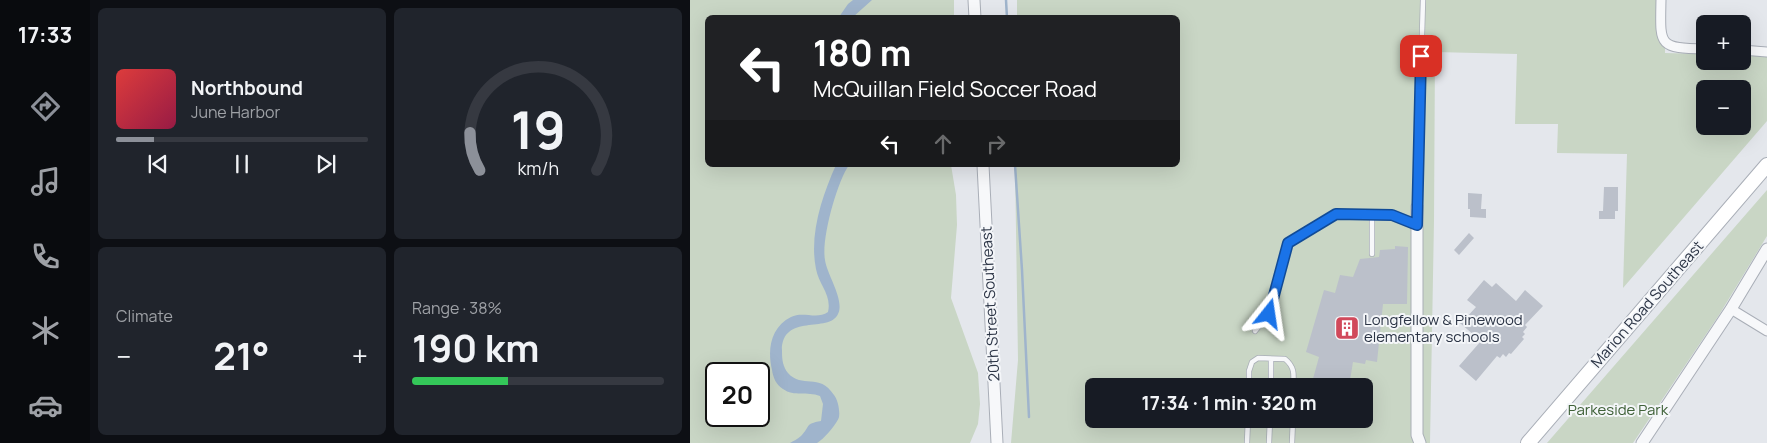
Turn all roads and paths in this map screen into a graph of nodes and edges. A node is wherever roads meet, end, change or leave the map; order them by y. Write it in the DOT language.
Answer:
graph roads {
  1 [pos="974,0"];
  2 [pos="1423,0"];
  3 [pos="1661,0"];
  4 [pos="975,15"];
  5 [pos="1696,49"];
  6 [pos="1751,51"];
  7 [pos="1767,52"];
  8 [pos="1767,165"];
  9 [pos="983,167"];
  10 [pos="1417,207"];
  11 [pos="1372,215"];
  12 [pos="1417,225"];
  13 [pos="1767,249"];
  14 [pos="1372,254"];
  15 [pos="1732,308"];
  16 [pos="1255,331"];
  17 [pos="1767,331"];
  18 [pos="1271,358"];
  19 [pos="1249,378"];
  20 [pos="1271,378"];
  21 [pos="1294,378"];
  22 [pos="1248,428"];
  23 [pos="1270,428"];
  24 [pos="1292,428"];
  25 [pos="997,443"];
  26 [pos="1247,443"];
  27 [pos="1269,443"];
  28 [pos="1292,443"];
  29 [pos="1420,443"];
  30 [pos="1528,443"];
  31 [pos="1642,443"];
  1 -- 4 [label="street"];
  2 -- 10 [label="lane"];
  3 -- 5 [label="street"];
  6 -- 7 [label="street"];
  8 -- 30 [label="main road, Marion Road Southeast"];
  9 -- 25 [label="street, 20th Street Southeast"];
  10 -- 12 [label="street"];
  11 -- 12 [label="lane"];
  11 -- 14 [label="lane"];
  11 -- 16 [label="lane"];
  12 -- 29 [label="street"];
  13 -- 15 [label="street"];
  15 -- 17 [label="street"];
  15 -- 31 [label="street"];
  18 -- 19 [label="lane"];
  18 -- 20 [label="lane"];
  18 -- 21 [label="lane"];
  22 -- 26 [label="lane"];
  23 -- 27 [label="lane"];
  24 -- 28 [label="lane"];
}
